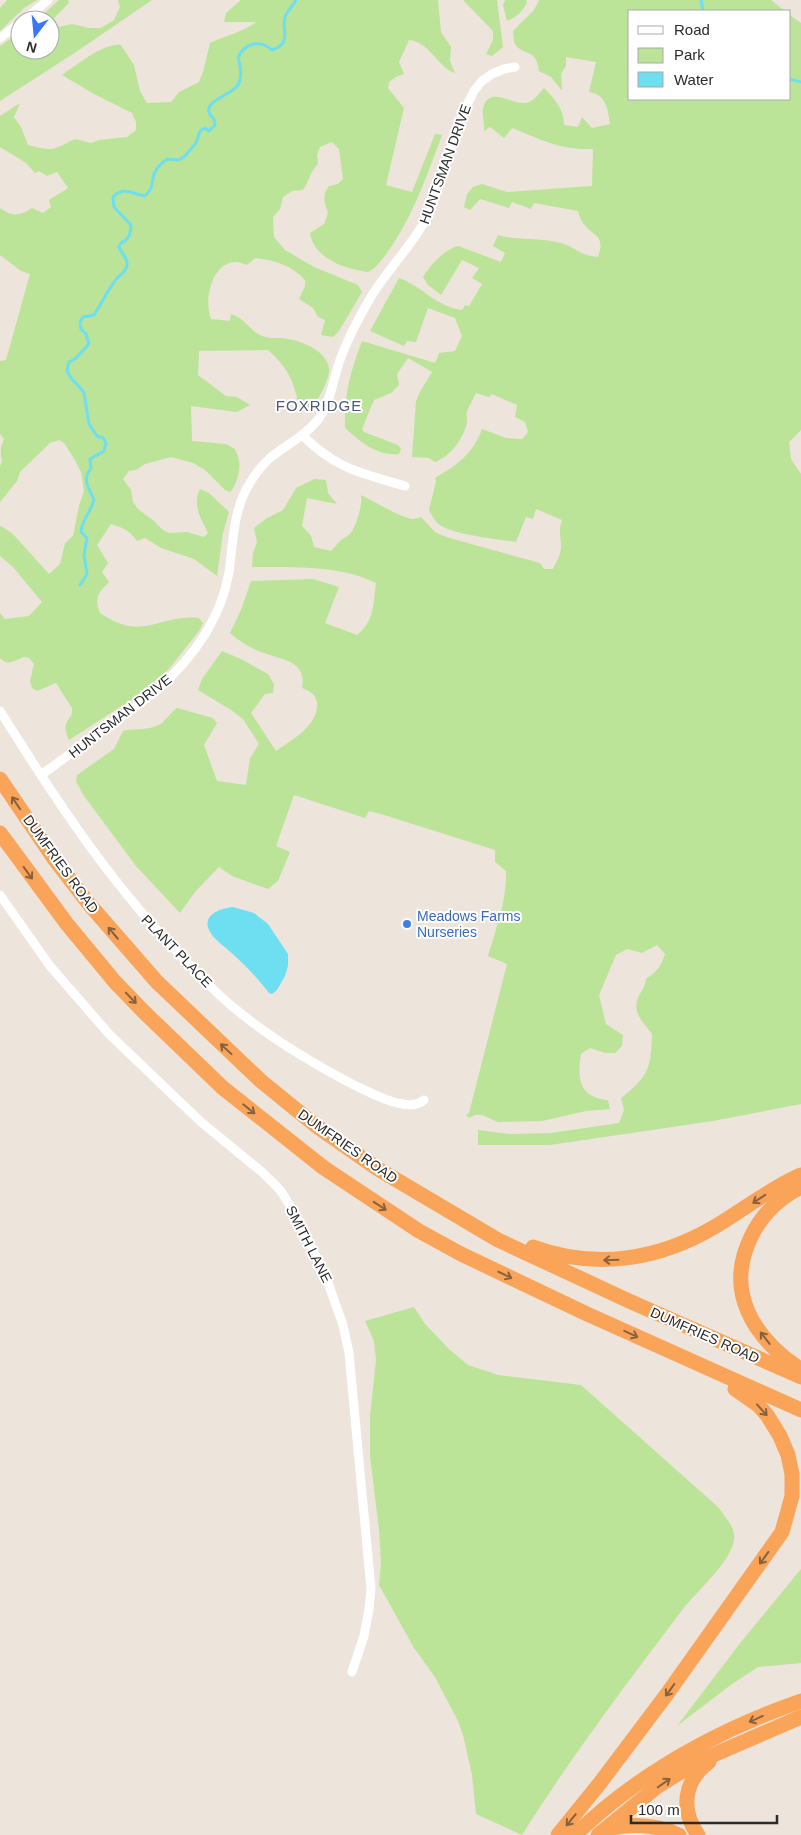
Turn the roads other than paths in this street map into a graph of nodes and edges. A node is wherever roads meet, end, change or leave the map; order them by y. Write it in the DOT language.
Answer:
graph roads {
  1 [pos="48,0"];
  2 [pos="36,10"];
  3 [pos="515,66"];
  4 [pos="302,435"];
  5 [pos="405,486"];
  6 [pos="0,711"];
  7 [pos="41,775"];
  8 [pos="0,779"];
  9 [pos="0,833"];
  10 [pos="0,895"];
  11 [pos="424,1100"];
  12 [pos="801,1175"];
  13 [pos="801,1187"];
  14 [pos="449,1212"];
  15 [pos="694,1363"];
  16 [pos="801,1370"];
  17 [pos="801,1377"];
  18 [pos="801,1410"];
  19 [pos="352,1672"];
  20 [pos="801,1701"];
  21 [pos="801,1717"];
  22 [pos="727,1749"];
  23 [pos="598,1833"];
  24 [pos="558,1835"];
  25 [pos="575,1835"];
  26 [pos="679,1835"];
  27 [pos="698,1835"];
  1 -- 2 [label="street"];
  3 -- 4 [label="street, HUNTSMAN DRIVE"];
  4 -- 5 [label="street"];
  4 -- 7 [label="street, HUNTSMAN DRIVE"];
  6 -- 7 [label="street, PLANT PLACE"];
  7 -- 11 [label="street, PLANT PLACE"];
  14 -- 8 [label="highway, DUMFRIES ROAD, one-way"];
  9 -- 15 [label="highway, DUMFRIES ROAD, one-way"];
  10 -- 19 [label="street, SMITH LANE"];
  12 -- 14 [label="highway, one-way"];
  16 -- 13 [label="highway, one-way"];
  14 -- 17 [label="highway, DUMFRIES ROAD"];
  15 -- 18 [label="highway, DUMFRIES ROAD"];
  15 -- 24 [label="highway, one-way"];
  20 -- 25 [label="highway, one-way"];
  21 -- 22 [label="highway"];
  23 -- 22 [label="highway, one-way"];
  22 -- 27 [label="highway"];
  23 -- 26 [label="highway"];
}
